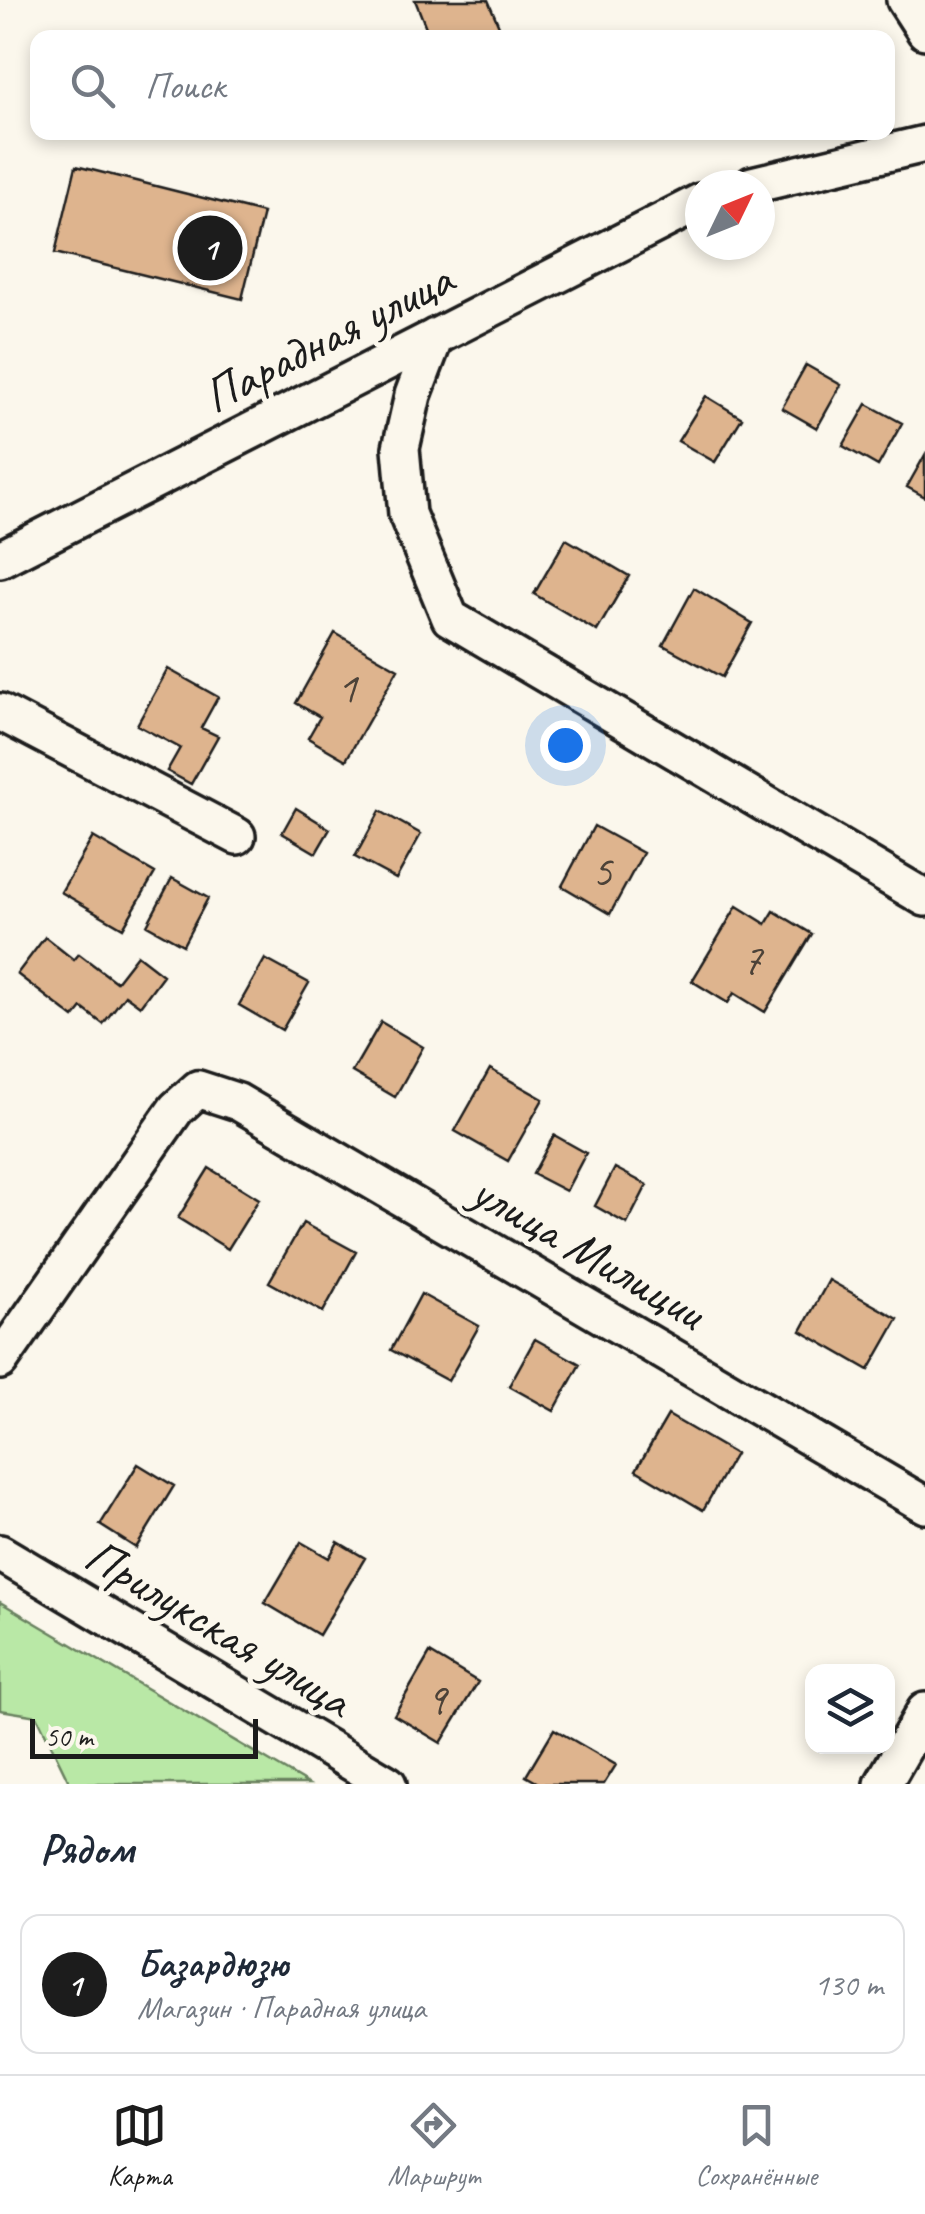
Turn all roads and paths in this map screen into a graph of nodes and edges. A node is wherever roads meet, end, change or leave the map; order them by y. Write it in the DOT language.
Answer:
graph roads {
  1 [pos="905,0"];
  2 [pos="925,31"];
  3 [pos="925,144"];
  4 [pos="775,180"];
  5 [pos="685,210"];
  6 [pos="435,336"];
  7 [pos="0,559"];
  8 [pos="0,712"];
  9 [pos="237,836"];
  10 [pos="925,898"];
  11 [pos="0,1361"];
  12 [pos="925,1505"];
  13 [pos="0,1553"];
  14 [pos="925,1711"];
  15 [pos="388,1784"];
  16 [pos="884,1784"];
  1 -- 2 [label="street"];
  3 -- 4 [label="street"];
  5 -- 6 [label="street, Парадная улица"];
  6 -- 7 [label="street, Парадная улица"];
  6 -- 10 [label="street"];
  8 -- 9 [label="street"];
  11 -- 12 [label="street, улица Милиции"];
  13 -- 15 [label="street, Прилукская улица"];
  14 -- 16 [label="street"];
}
